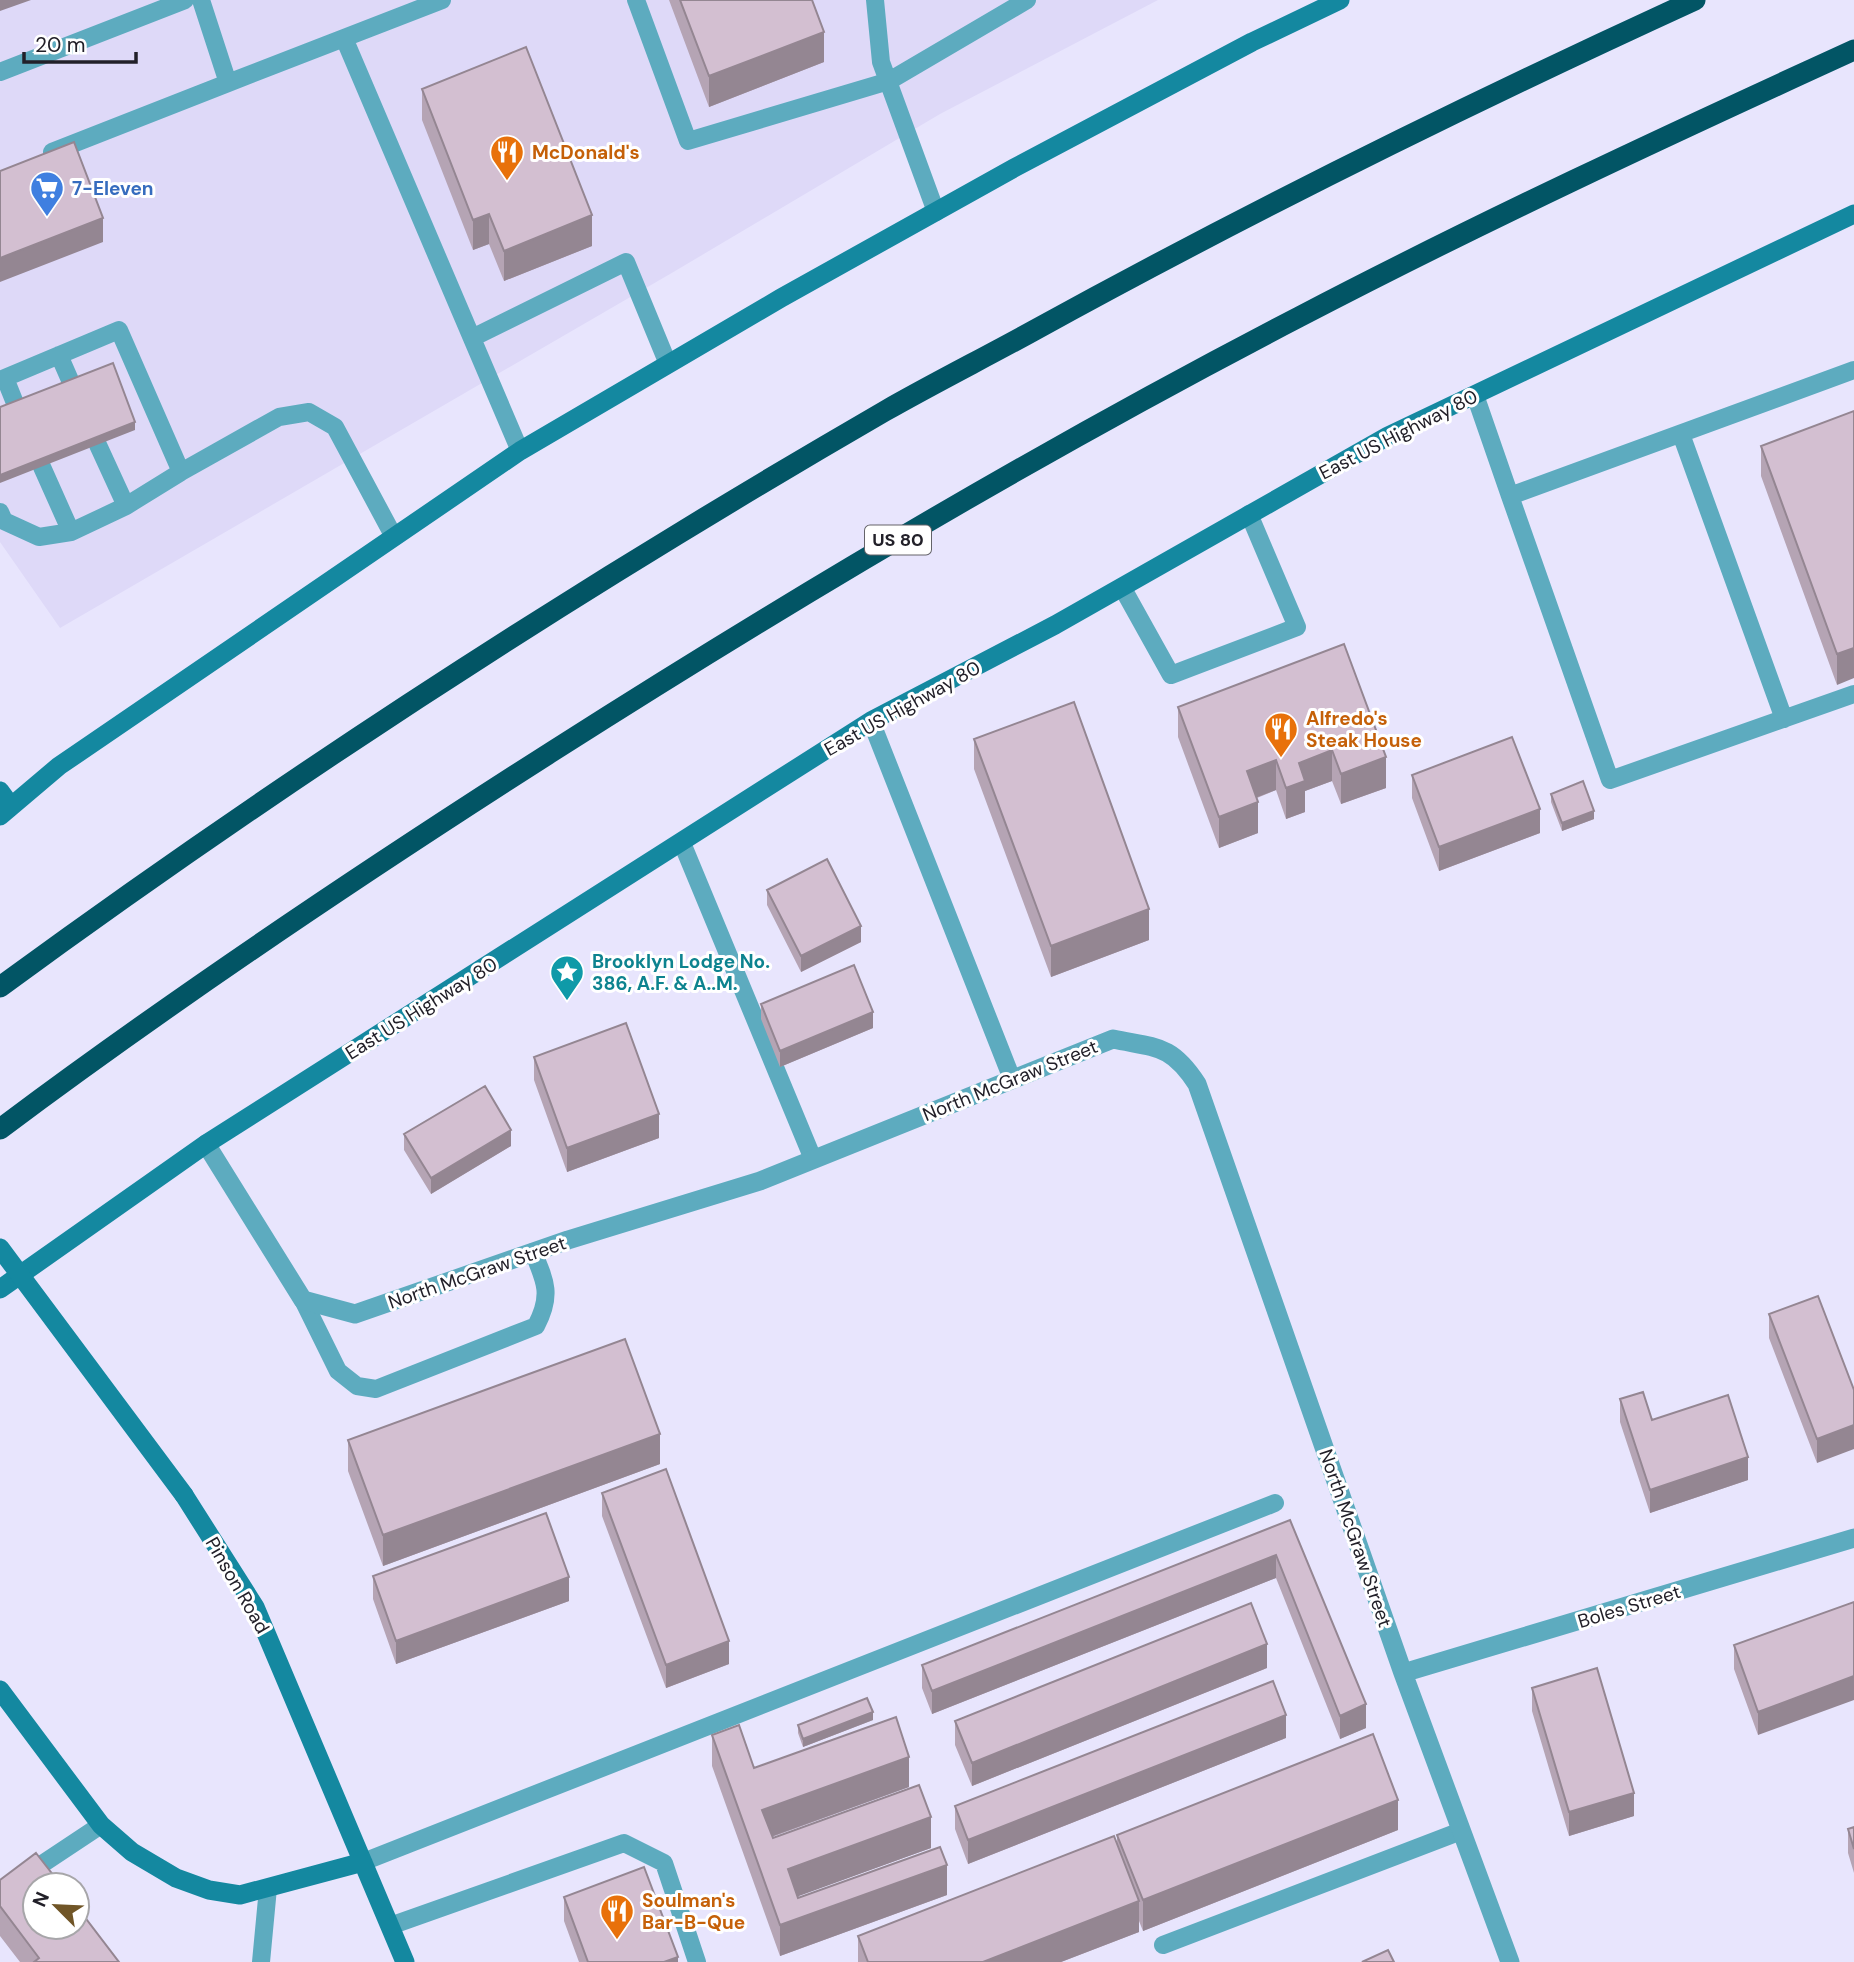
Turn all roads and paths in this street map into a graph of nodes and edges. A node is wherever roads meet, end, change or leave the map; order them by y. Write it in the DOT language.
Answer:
graph roads {
  1 [pos="185,0"];
  2 [pos="201,0"];
  3 [pos="442,0"];
  4 [pos="636,0"];
  5 [pos="875,0"];
  6 [pos="1027,0"];
  7 [pos="1340,0"];
  8 [pos="1695,0"];
  9 [pos="152,7"];
  10 [pos="344,38"];
  11 [pos="1854,50"];
  12 [pos="0,72"];
  13 [pos="889,82"];
  14 [pos="228,83"];
  15 [pos="38,157"];
  16 [pos="936,212"];
  17 [pos="1854,214"];
  18 [pos="472,338"];
  19 [pos="59,355"];
  20 [pos="668,364"];
  21 [pos="1854,370"];
  22 [pos="2,379"];
  23 [pos="73,387"];
  24 [pos="1475,395"];
  25 [pos="17,408"];
  26 [pos="1681,434"];
  27 [pos="98,445"];
  28 [pos="520,451"];
  29 [pos="42,467"];
  30 [pos="181,472"];
  31 [pos="1510,496"];
  32 [pos="126,506"];
  33 [pos="0,512"];
  34 [pos="1250,514"];
  35 [pos="71,532"];
  36 [pos="394,537"];
  37 [pos="1122,587"];
  38 [pos="1854,694"];
  39 [pos="1784,719"];
  40 [pos="871,721"];
  41 [pos="4,805"];
  42 [pos="681,843"];
  43 [pos="0,987"];
  44 [pos="1012,1079"];
  45 [pos="0,1129"];
  46 [pos="206,1144"];
  47 [pos="813,1160"];
  48 [pos="0,1248"];
  49 [pos="533,1252"];
  50 [pos="0,1289"];
  51 [pos="303,1300"];
  52 [pos="1275,1503"];
  53 [pos="1854,1538"];
  54 [pos="1403,1673"];
  55 [pos="0,1690"];
  56 [pos="101,1825"];
  57 [pos="1461,1831"];
  58 [pos="363,1862"];
  59 [pos="268,1888"];
  60 [pos="0,1892"];
  61 [pos="390,1926"];
  62 [pos="1163,1945"];
  63 [pos="261,1962"];
  64 [pos="405,1962"];
  65 [pos="697,1962"];
  66 [pos="1510,1962"];
  1 -- 9 [label="lane"];
  2 -- 14 [label="lane"];
  3 -- 10 [label="lane"];
  4 -- 13 [label="lane"];
  5 -- 13 [label="lane"];
  6 -- 13 [label="lane"];
  7 -- 16 [label="main road"];
  8 -- 43 [label="highway"];
  9 -- 12 [label="lane"];
  10 -- 14 [label="lane"];
  10 -- 18 [label="lane"];
  11 -- 45 [label="highway, US 80"];
  13 -- 16 [label="lane"];
  14 -- 15 [label="lane"];
  16 -- 20 [label="main road"];
  17 -- 24 [label="main road, East US Highway 80"];
  18 -- 20 [label="lane"];
  18 -- 28 [label="lane"];
  19 -- 22 [label="lane"];
  19 -- 23 [label="lane"];
  19 -- 30 [label="lane"];
  20 -- 28 [label="main road"];
  21 -- 26 [label="lane"];
  22 -- 25 [label="lane"];
  24 -- 31 [label="lane"];
  24 -- 34 [label="main road, East US Highway 80"];
  26 -- 31 [label="lane"];
  26 -- 39 [label="lane"];
  27 -- 32 [label="lane"];
  28 -- 36 [label="main road"];
  29 -- 35 [label="lane"];
  30 -- 32 [label="lane"];
  30 -- 36 [label="lane"];
  31 -- 39 [label="lane"];
  32 -- 35 [label="lane"];
  33 -- 35 [label="lane"];
  34 -- 37 [label="main road, East US Highway 80"];
  34 -- 37 [label="lane"];
  36 -- 41 [label="main road"];
  37 -- 40 [label="main road, East US Highway 80"];
  38 -- 39 [label="lane"];
  40 -- 42 [label="main road, East US Highway 80"];
  40 -- 44 [label="lane"];
  42 -- 46 [label="main road, East US Highway 80"];
  42 -- 47 [label="lane"];
  44 -- 47 [label="street, North McGraw Street"];
  44 -- 54 [label="street, North McGraw Street"];
  46 -- 50 [label="main road, East US Highway 80"];
  46 -- 51 [label="street"];
  47 -- 49 [label="street, North McGraw Street"];
  48 -- 58 [label="main road, Pinson Road, bridge"];
  49 -- 51 [label="street, North McGraw Street"];
  49 -- 51 [label="lane"];
  52 -- 58 [label="lane"];
  53 -- 54 [label="street, Boles Street"];
  54 -- 57 [label="street, North McGraw Street"];
  55 -- 56 [label="main road"];
  56 -- 59 [label="main road"];
  56 -- 60 [label="lane"];
  57 -- 62 [label="lane"];
  57 -- 66 [label="street, North McGraw Street"];
  58 -- 59 [label="main road"];
  58 -- 61 [label="main road, Pinson Road"];
  59 -- 63 [label="lane"];
  61 -- 64 [label="main road, Pinson Road"];
  61 -- 65 [label="lane"];
}
